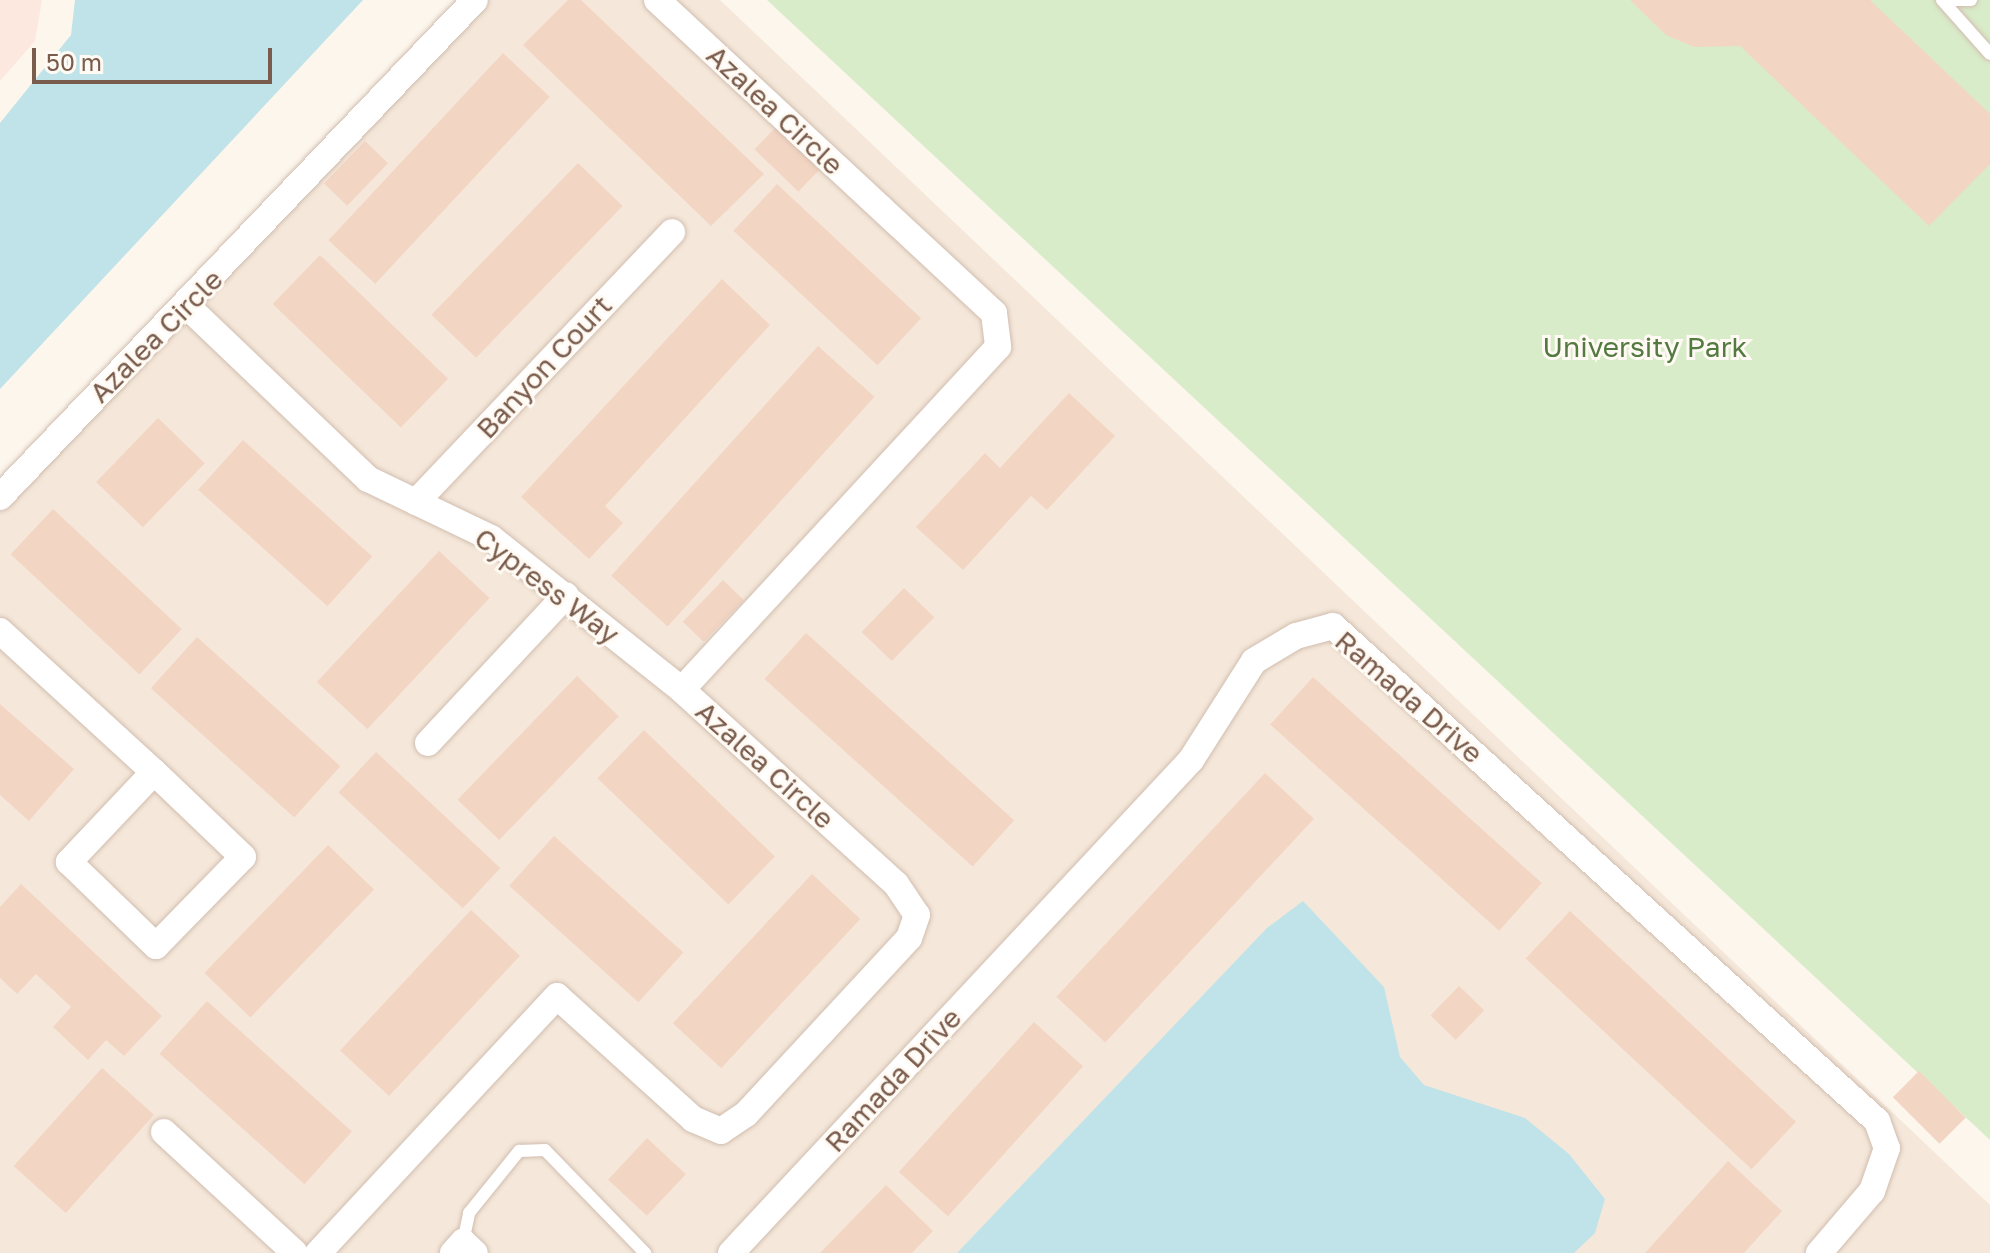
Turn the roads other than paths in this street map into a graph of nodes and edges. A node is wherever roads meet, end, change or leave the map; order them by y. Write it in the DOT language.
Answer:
graph roads {
  1 [pos="475,0"];
  2 [pos="657,0"];
  3 [pos="1942,0"];
  4 [pos="1955,0"];
  5 [pos="1971,0"];
  6 [pos="1990,54"];
  7 [pos="672,232"];
  8 [pos="188,307"];
  9 [pos="0,497"];
  10 [pos="416,502"];
  11 [pos="566,595"];
  12 [pos="0,631"];
  13 [pos="682,690"];
  14 [pos="428,743"];
  15 [pos="154,772"];
  16 [pos="164,1132"];
  17 [pos="464,1249"];
  18 [pos="295,1253"];
  19 [pos="318,1253"];
  20 [pos="645,1253"];
  21 [pos="731,1253"];
  22 [pos="1819,1253"];
  1 -- 8 [label="street, Azalea Circle"];
  2 -- 13 [label="street, Azalea Circle"];
  3 -- 6 [label="lane"];
  4 -- 5 [label="lane"];
  7 -- 10 [label="street, Banyon Court"];
  8 -- 9 [label="street, Azalea Circle"];
  8 -- 10 [label="street, Cypress Way"];
  10 -- 11 [label="street, Cypress Way"];
  11 -- 13 [label="street, Cypress Way"];
  11 -- 14 [label="street"];
  12 -- 15 [label="street"];
  13 -- 19 [label="street, Azalea Circle"];
  15 -- 15 [label="street"];
  16 -- 18 [label="street"];
  17 -- 20 [label="lane"];
  21 -- 22 [label="street, Ramada Drive"];
}
